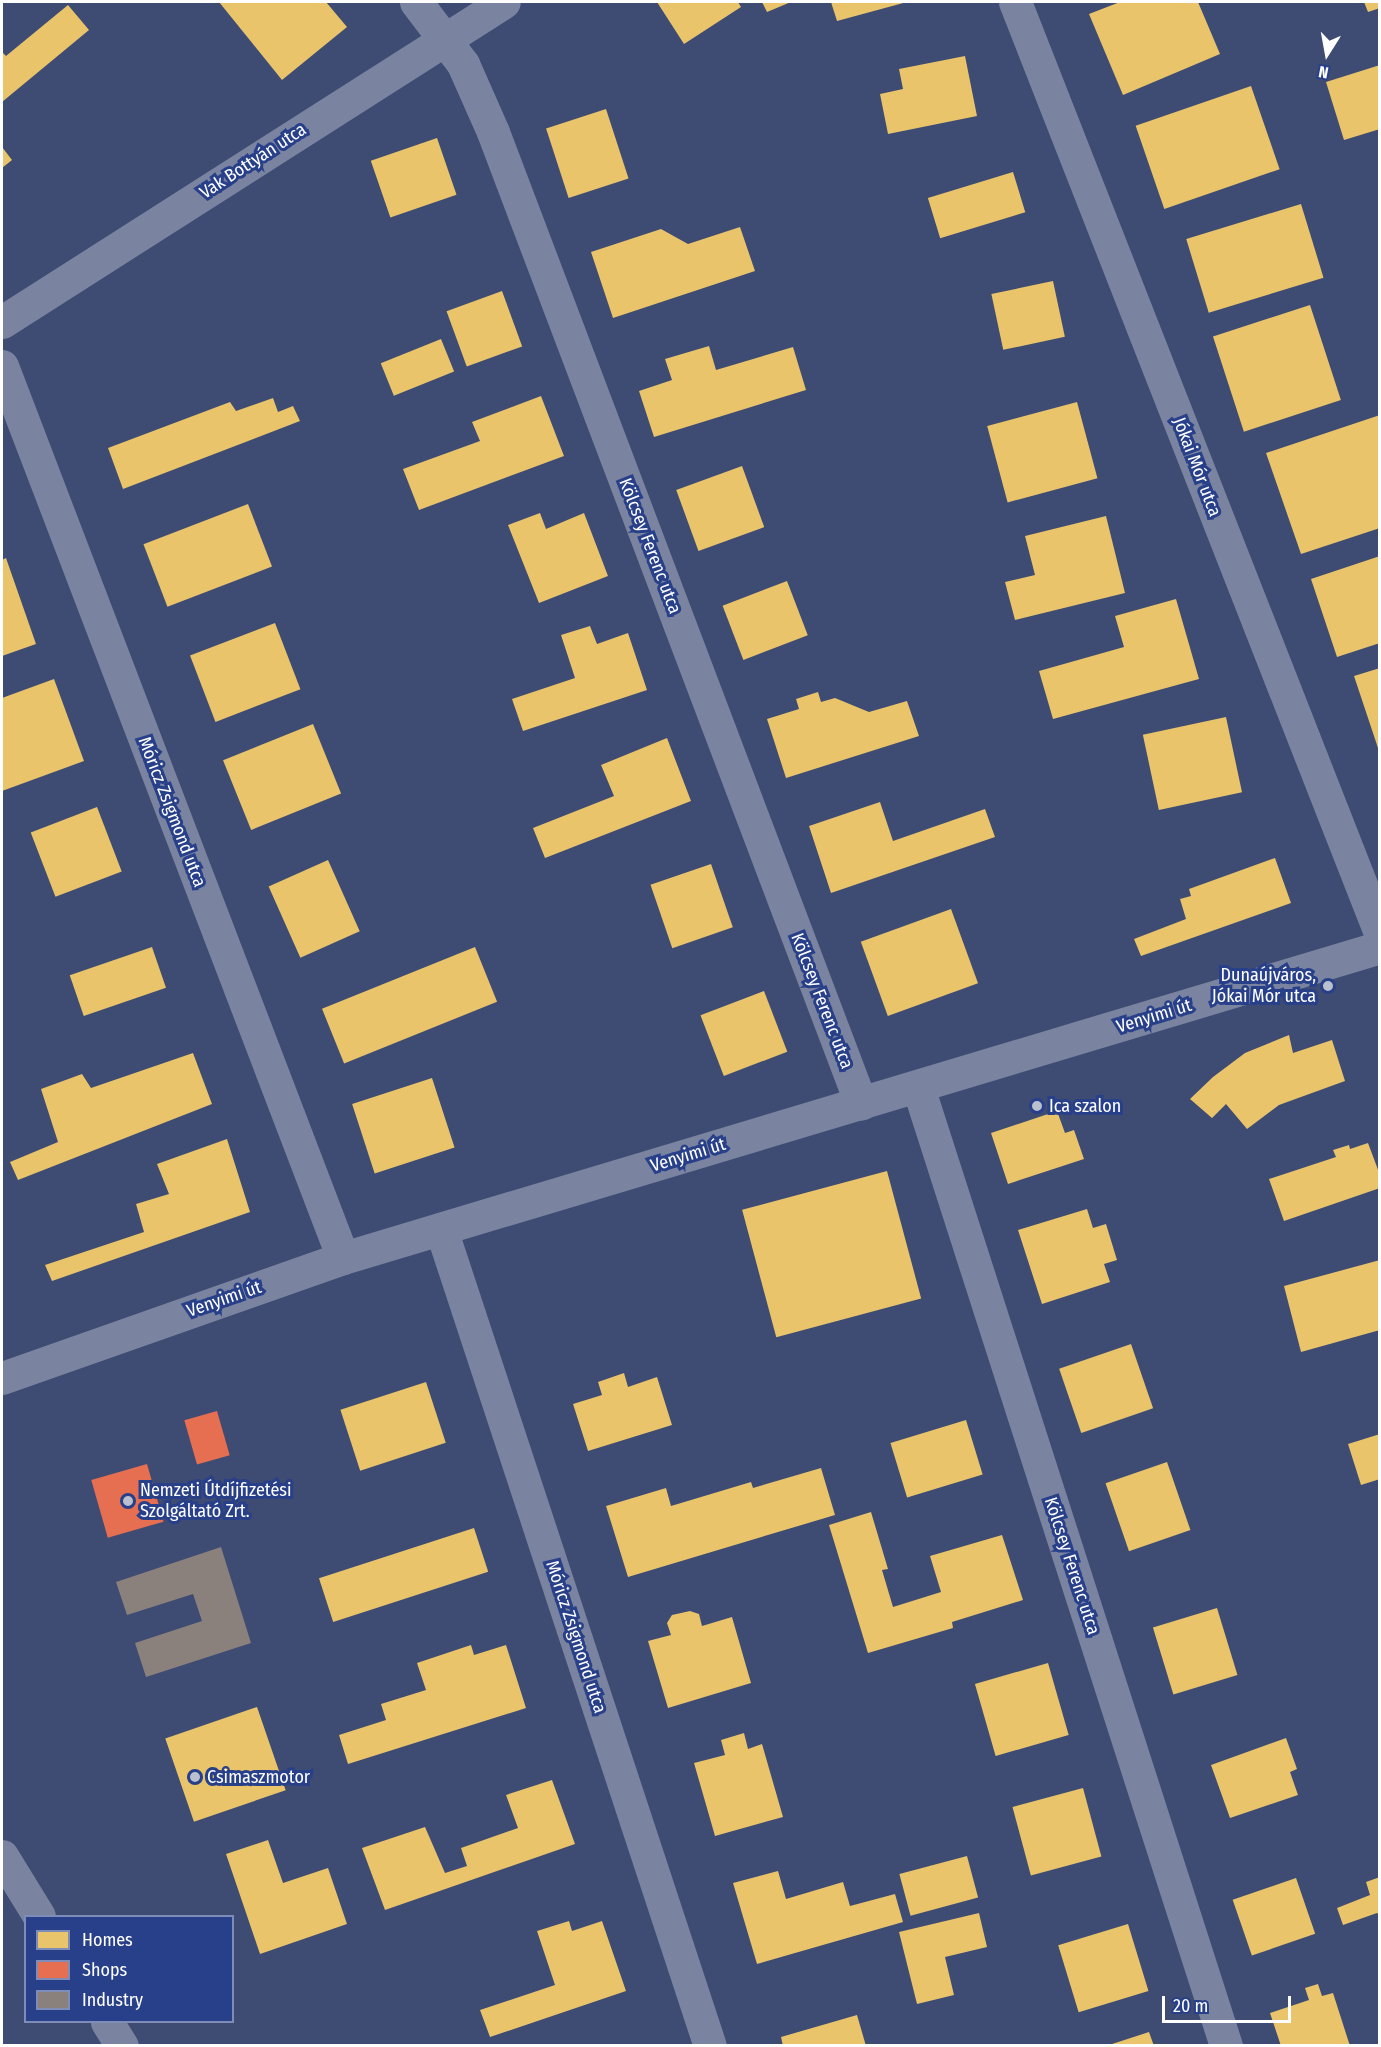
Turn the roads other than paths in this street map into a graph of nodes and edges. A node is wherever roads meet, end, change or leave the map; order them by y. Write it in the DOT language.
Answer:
graph roads {
  1 [pos="416,2"];
  2 [pos="504,2"];
  3 [pos="1015,2"];
  4 [pos="444,39"];
  5 [pos="2,322"];
  6 [pos="2,366"];
  7 [pos="1380,933"];
  8 [pos="1380,947"];
  9 [pos="918,1087"];
  10 [pos="861,1104"];
  11 [pos="441,1229"];
  12 [pos="343,1258"];
  13 [pos="2,1378"];
  14 [pos="2,1856"];
  15 [pos="38,1915"];
  16 [pos="108,2023"];
  17 [pos="122,2046"];
  18 [pos="710,2046"];
  19 [pos="1226,2046"];
  1 -- 4 [label="street, Kölcsey Ferenc utca"];
  2 -- 4 [label="street, Vak Bottyán utca"];
  3 -- 7 [label="street, Jókai Mór utca"];
  4 -- 5 [label="street, Vak Bottyán utca"];
  4 -- 10 [label="street, Kölcsey Ferenc utca"];
  6 -- 12 [label="street, Móricz Zsigmond utca"];
  8 -- 9 [label="street, Venyimi út"];
  9 -- 10 [label="street, Venyimi út"];
  9 -- 19 [label="street, Kölcsey Ferenc utca"];
  10 -- 11 [label="street, Venyimi út"];
  11 -- 12 [label="street, Venyimi út"];
  11 -- 18 [label="street, Móricz Zsigmond utca"];
  12 -- 13 [label="street, Venyimi út"];
  14 -- 15 [label="street"];
  16 -- 17 [label="street"];
}
